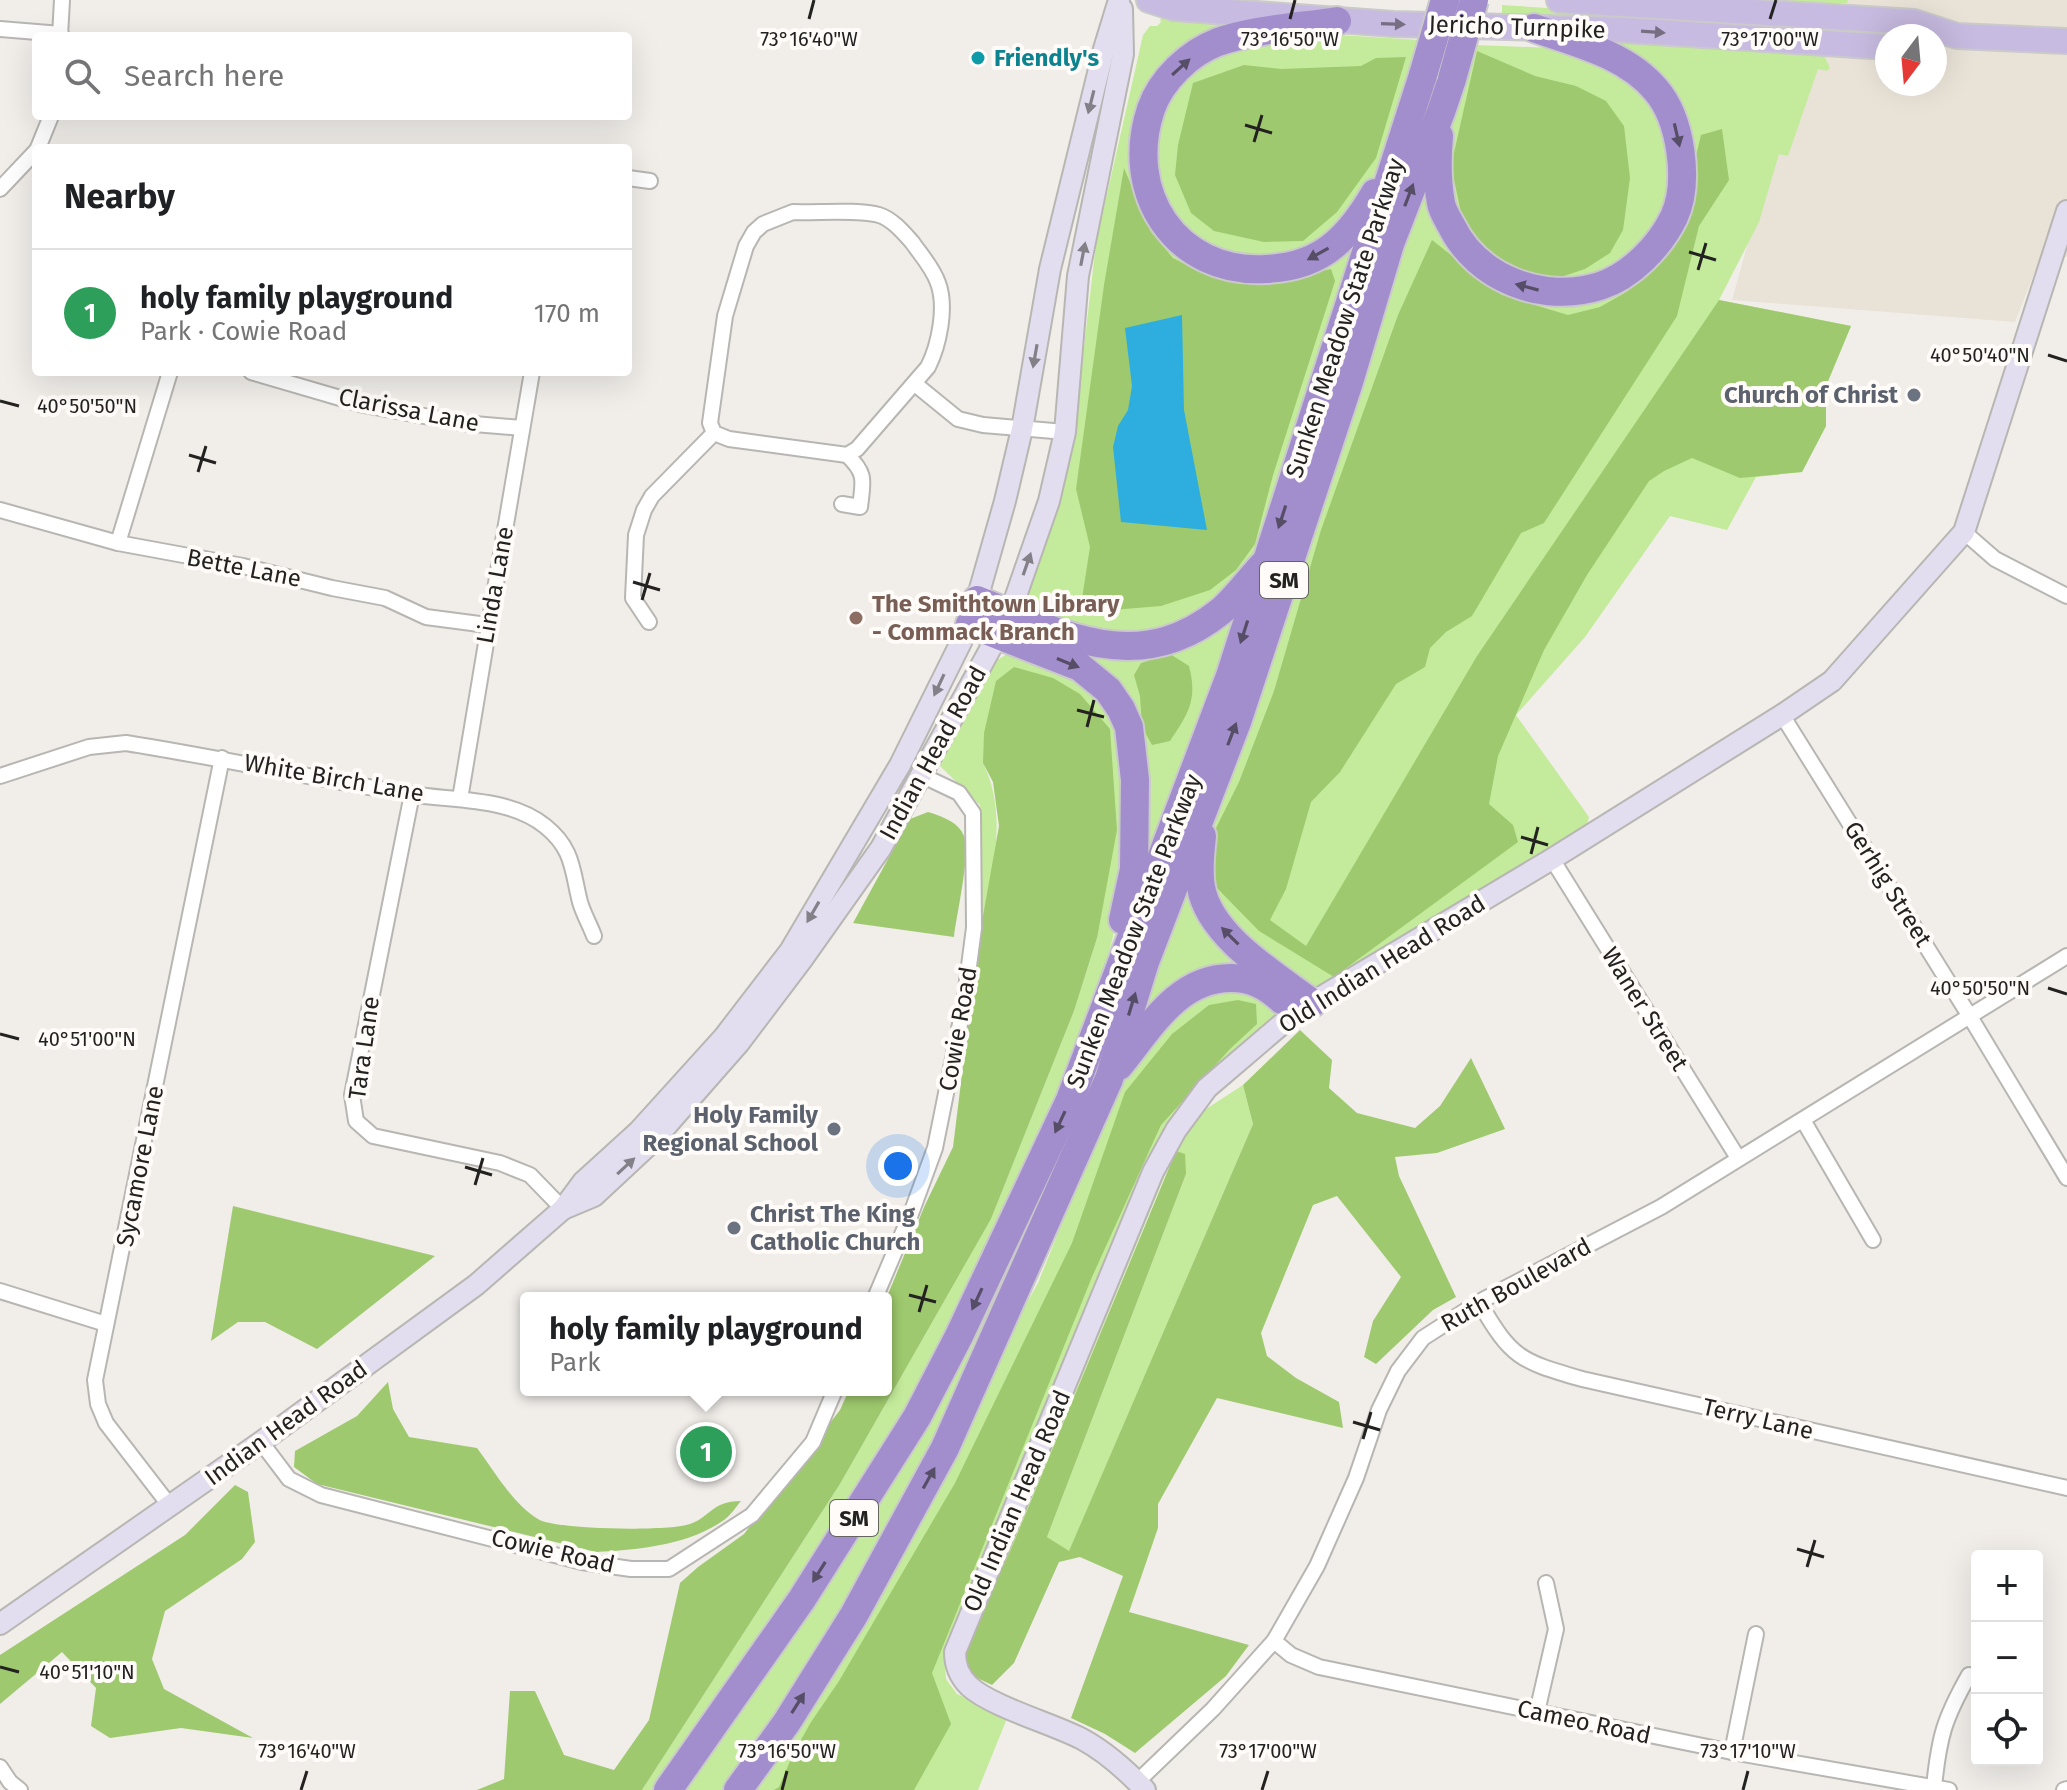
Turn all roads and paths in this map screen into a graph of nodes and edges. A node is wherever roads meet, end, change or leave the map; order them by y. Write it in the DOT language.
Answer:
graph roads {
  1 [pos="62,0"];
  2 [pos="1120,0"];
  3 [pos="1149,0"];
  4 [pos="1445,0"];
  5 [pos="1474,0"];
  6 [pos="1559,0"];
  7 [pos="1337,21"];
  8 [pos="1918,24"];
  9 [pos="1534,28"];
  10 [pos="0,29"];
  11 [pos="32,32"];
  12 [pos="60,32"];
  13 [pos="1947,39"];
  14 [pos="2067,41"];
  15 [pos="1875,46"];
  16 [pos="1441,112"];
  17 [pos="49,120"];
  18 [pos="39,144"];
  19 [pos="1398,150"];
  20 [pos="32,155"];
  21 [pos="632,179"];
  22 [pos="650,181"];
  23 [pos="0,189"];
  24 [pos="2067,211"];
  25 [pos="169,376"];
  26 [pos="265,376"];
  27 [pos="531,376"];
  28 [pos="915,384"];
  29 [pos="522,428"];
  30 [pos="1022,429"];
  31 [pos="1065,432"];
  32 [pos="714,433"];
  33 [pos="847,455"];
  34 [pos="842,504"];
  35 [pos="0,510"];
  36 [pos="1964,532"];
  37 [pos="118,543"];
  38 [pos="1269,558"];
  39 [pos="2067,596"];
  40 [pos="974,612"];
  41 [pos="649,622"];
  42 [pos="487,625"];
  43 [pos="1004,625"];
  44 [pos="1782,715"];
  45 [pos="222,758"];
  46 [pos="921,775"];
  47 [pos="0,776"];
  48 [pos="412,794"];
  49 [pos="460,799"];
  50 [pos="1204,808"];
  51 [pos="1552,859"];
  52 [pos="594,936"];
  53 [pos="2067,956"];
  54 [pos="1304,1008"];
  55 [pos="1969,1015"];
  56 [pos="1100,1024"];
  57 [pos="1109,1079"];
  58 [pos="1803,1120"];
  59 [pos="1738,1158"];
  60 [pos="2067,1178"];
  61 [pos="563,1209"];
  62 [pos="1873,1240"];
  63 [pos="0,1291"];
  64 [pos="878,1292"];
  65 [pos="1479,1302"];
  66 [pos="106,1324"];
  67 [pos="832,1396"];
  68 [pos="261,1442"];
  69 [pos="2067,1488"];
  70 [pos="170,1506"];
  71 [pos="1546,1583"];
  72 [pos="0,1624"];
  73 [pos="1756,1634"];
  74 [pos="1274,1641"];
  75 [pos="1969,1675"];
  76 [pos="1537,1712"];
  77 [pos="1732,1752"];
  78 [pos="0,1767"];
  79 [pos="1141,1786"];
  80 [pos="1942,1789"];
  81 [pos="20,1790"];
  82 [pos="668,1790"];
  83 [pos="738,1790"];
  1 -- 12 [label="street"];
  2 -- 30 [label="main road, Indian Head Road, one-way"];
  31 -- 2 [label="main road, Indian Head Road, one-way"];
  3 -- 7 [label="main road, Jericho Turnpike"];
  4 -- 19 [label="highway, Sunken Meadow State Parkway / SM, bridge"];
  5 -- 16 [label="highway, Sunken Meadow State Parkway / SM, bridge"];
  6 -- 8 [label="main road, Jericho Turnpike"];
  7 -- 9 [label="main road, Jericho Turnpike, one-way"];
  19 -- 7 [label="highway, one-way"];
  9 -- 15 [label="main road, Jericho Turnpike, one-way"];
  9 -- 16 [label="highway, one-way"];
  10 -- 11 [label="street"];
  13 -- 14 [label="main road, Jericho Turnpike"];
  50 -- 16 [label="highway, Sunken Meadow State Parkway / SM, one-way"];
  17 -- 18 [label="street"];
  19 -- 38 [label="highway, Sunken Meadow State Parkway / SM, one-way"];
  20 -- 23 [label="street"];
  21 -- 22 [label="street"];
  24 -- 36 [label="main road, Old Indian Head Road"];
  25 -- 37 [label="street"];
  26 -- 29 [label="street, Clarissa Lane"];
  27 -- 29 [label="street, Linda Lane"];
  28 -- 30 [label="street"];
  28 -- 32 [label="street"];
  28 -- 33 [label="street"];
  29 -- 42 [label="street, Linda Lane"];
  30 -- 31 [label="street"];
  30 -- 40 [label="main road, Indian Head Road"];
  43 -- 31 [label="main road, Indian Head Road, one-way"];
  32 -- 33 [label="street"];
  32 -- 41 [label="street"];
  33 -- 34 [label="street"];
  35 -- 37 [label="street, Bette Lane"];
  36 -- 39 [label="street"];
  36 -- 44 [label="main road, Old Indian Head Road"];
  37 -- 42 [label="street, Bette Lane"];
  38 -- 43 [label="highway"];
  38 -- 56 [label="highway, Sunken Meadow State Parkway / SM, one-way"];
  40 -- 43 [label="highway"];
  40 -- 61 [label="main road, Indian Head Road, one-way"];
  42 -- 49 [label="street, Linda Lane"];
  43 -- 46 [label="main road, Indian Head Road"];
  43 -- 56 [label="highway, one-way"];
  44 -- 51 [label="main road, Old Indian Head Road"];
  44 -- 55 [label="street, Gerhig Street"];
  45 -- 47 [label="street, White Birch Lane"];
  45 -- 48 [label="street, White Birch Lane"];
  45 -- 66 [label="street, Sycamore Lane"];
  61 -- 46 [label="main road, Indian Head Road, one-way"];
  46 -- 64 [label="street, Cowie Road"];
  48 -- 49 [label="street, White Birch Lane"];
  48 -- 61 [label="street, Tara Lane"];
  49 -- 52 [label="street, White Birch Lane"];
  54 -- 50 [label="highway, one-way"];
  57 -- 50 [label="highway, Sunken Meadow State Parkway / SM, one-way"];
  51 -- 54 [label="main road, Old Indian Head Road"];
  51 -- 59 [label="street, Waner Street"];
  53 -- 55 [label="street, Ruth Boulevard"];
  54 -- 57 [label="highway"];
  54 -- 79 [label="main road, Old Indian Head Road"];
  55 -- 58 [label="street, Ruth Boulevard"];
  55 -- 60 [label="street, Gerhig Street"];
  56 -- 82 [label="highway, Sunken Meadow State Parkway / SM, one-way"];
  83 -- 57 [label="highway, Sunken Meadow State Parkway / SM, one-way"];
  58 -- 59 [label="street, Ruth Boulevard"];
  58 -- 62 [label="street"];
  59 -- 65 [label="street, Ruth Boulevard"];
  61 -- 68 [label="main road, Indian Head Road"];
  63 -- 66 [label="street"];
  65 -- 69 [label="street, Terry Lane"];
  65 -- 74 [label="street, Ruth Boulevard"];
  66 -- 70 [label="street, Sycamore Lane"];
  67 -- 68 [label="street, Cowie Road"];
  68 -- 70 [label="main road, Indian Head Road"];
  70 -- 72 [label="main road, Indian Head Road"];
  71 -- 76 [label="street"];
  73 -- 77 [label="street"];
  74 -- 76 [label="street, Cameo Road"];
  74 -- 79 [label="street, Ruth Boulevard"];
  75 -- 80 [label="street"];
  76 -- 77 [label="street, Cameo Road"];
  77 -- 80 [label="street, Cameo Road"];
  78 -- 81 [label="street"];
}
